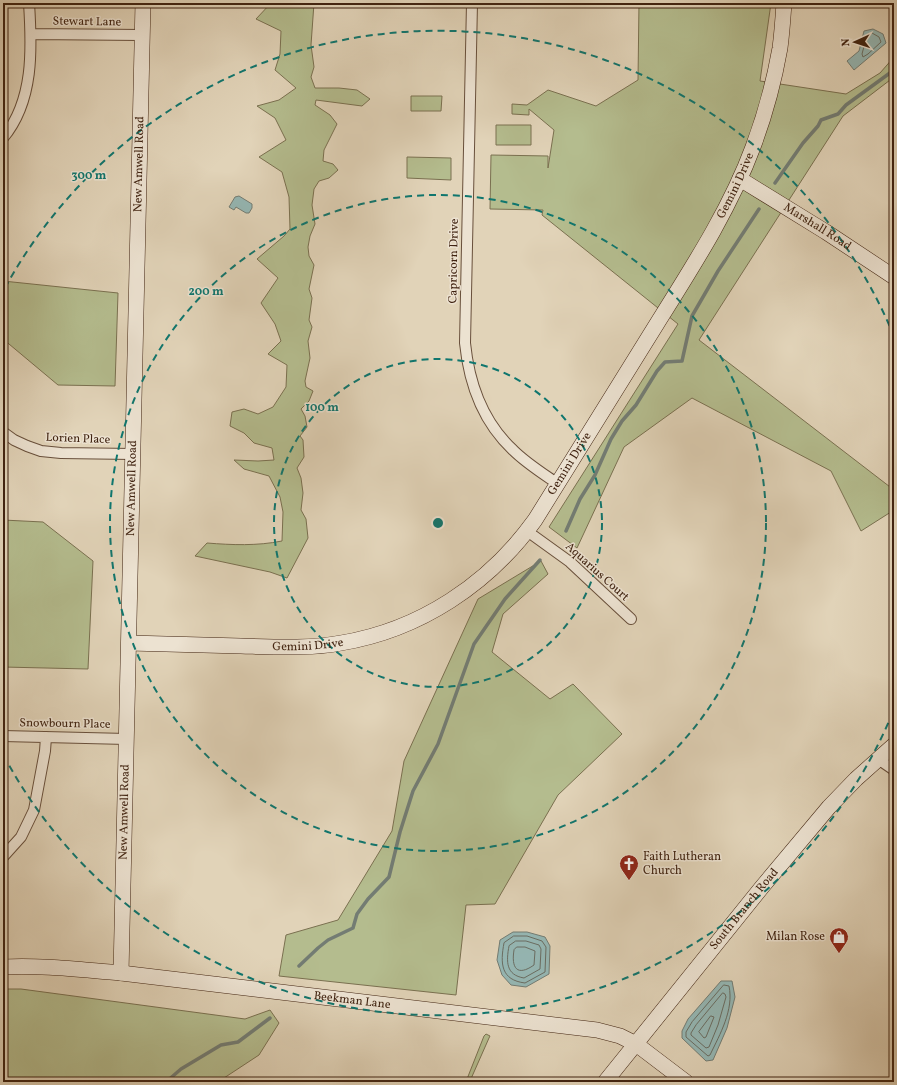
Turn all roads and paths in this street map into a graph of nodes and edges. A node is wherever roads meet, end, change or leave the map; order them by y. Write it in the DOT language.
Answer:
graph roads {
  1 [pos="29,3"];
  2 [pos="143,3"];
  3 [pos="472,3"];
  4 [pos="784,3"];
  5 [pos="31,34"];
  6 [pos="142,36"];
  7 [pos="3,138"];
  8 [pos="740,179"];
  9 [pos="894,277"];
  10 [pos="3,432"];
  11 [pos="133,454"];
  12 [pos="558,484"];
  13 [pos="527,531"];
  14 [pos="631,619"];
  15 [pos="129,643"];
  16 [pos="3,736"];
  17 [pos="46,737"];
  18 [pos="127,739"];
  19 [pos="894,745"];
  20 [pos="878,759"];
  21 [pos="894,770"];
  22 [pos="3,857"];
  23 [pos="3,967"];
  24 [pos="121,973"];
  25 [pos="636,1044"];
  26 [pos="605,1082"];
  27 [pos="686,1082"];
  1 -- 5 [label="street"];
  2 -- 6 [label="street, New Amwell Road"];
  3 -- 12 [label="street, Capricorn Drive"];
  4 -- 8 [label="street, Gemini Drive"];
  5 -- 6 [label="street, Stewart Lane"];
  5 -- 7 [label="street"];
  6 -- 11 [label="street, New Amwell Road"];
  8 -- 9 [label="street, Marshall Road"];
  8 -- 12 [label="street, Gemini Drive"];
  10 -- 11 [label="street, Lorien Place"];
  11 -- 15 [label="street, New Amwell Road"];
  12 -- 13 [label="street, Gemini Drive"];
  13 -- 14 [label="street, Aquarius Court"];
  13 -- 15 [label="street, Gemini Drive"];
  15 -- 18 [label="street, New Amwell Road"];
  16 -- 17 [label="street, Snowbourn Place"];
  17 -- 18 [label="street, Snowbourn Place"];
  17 -- 22 [label="street"];
  18 -- 24 [label="street, New Amwell Road"];
  19 -- 20 [label="street, South Branch Road"];
  20 -- 21 [label="street"];
  20 -- 25 [label="street, South Branch Road"];
  23 -- 24 [label="street, Beekman Lane"];
  24 -- 25 [label="street, Beekman Lane"];
  25 -- 26 [label="street, South Branch Road"];
  25 -- 27 [label="street, Beekman Lane"];
}
